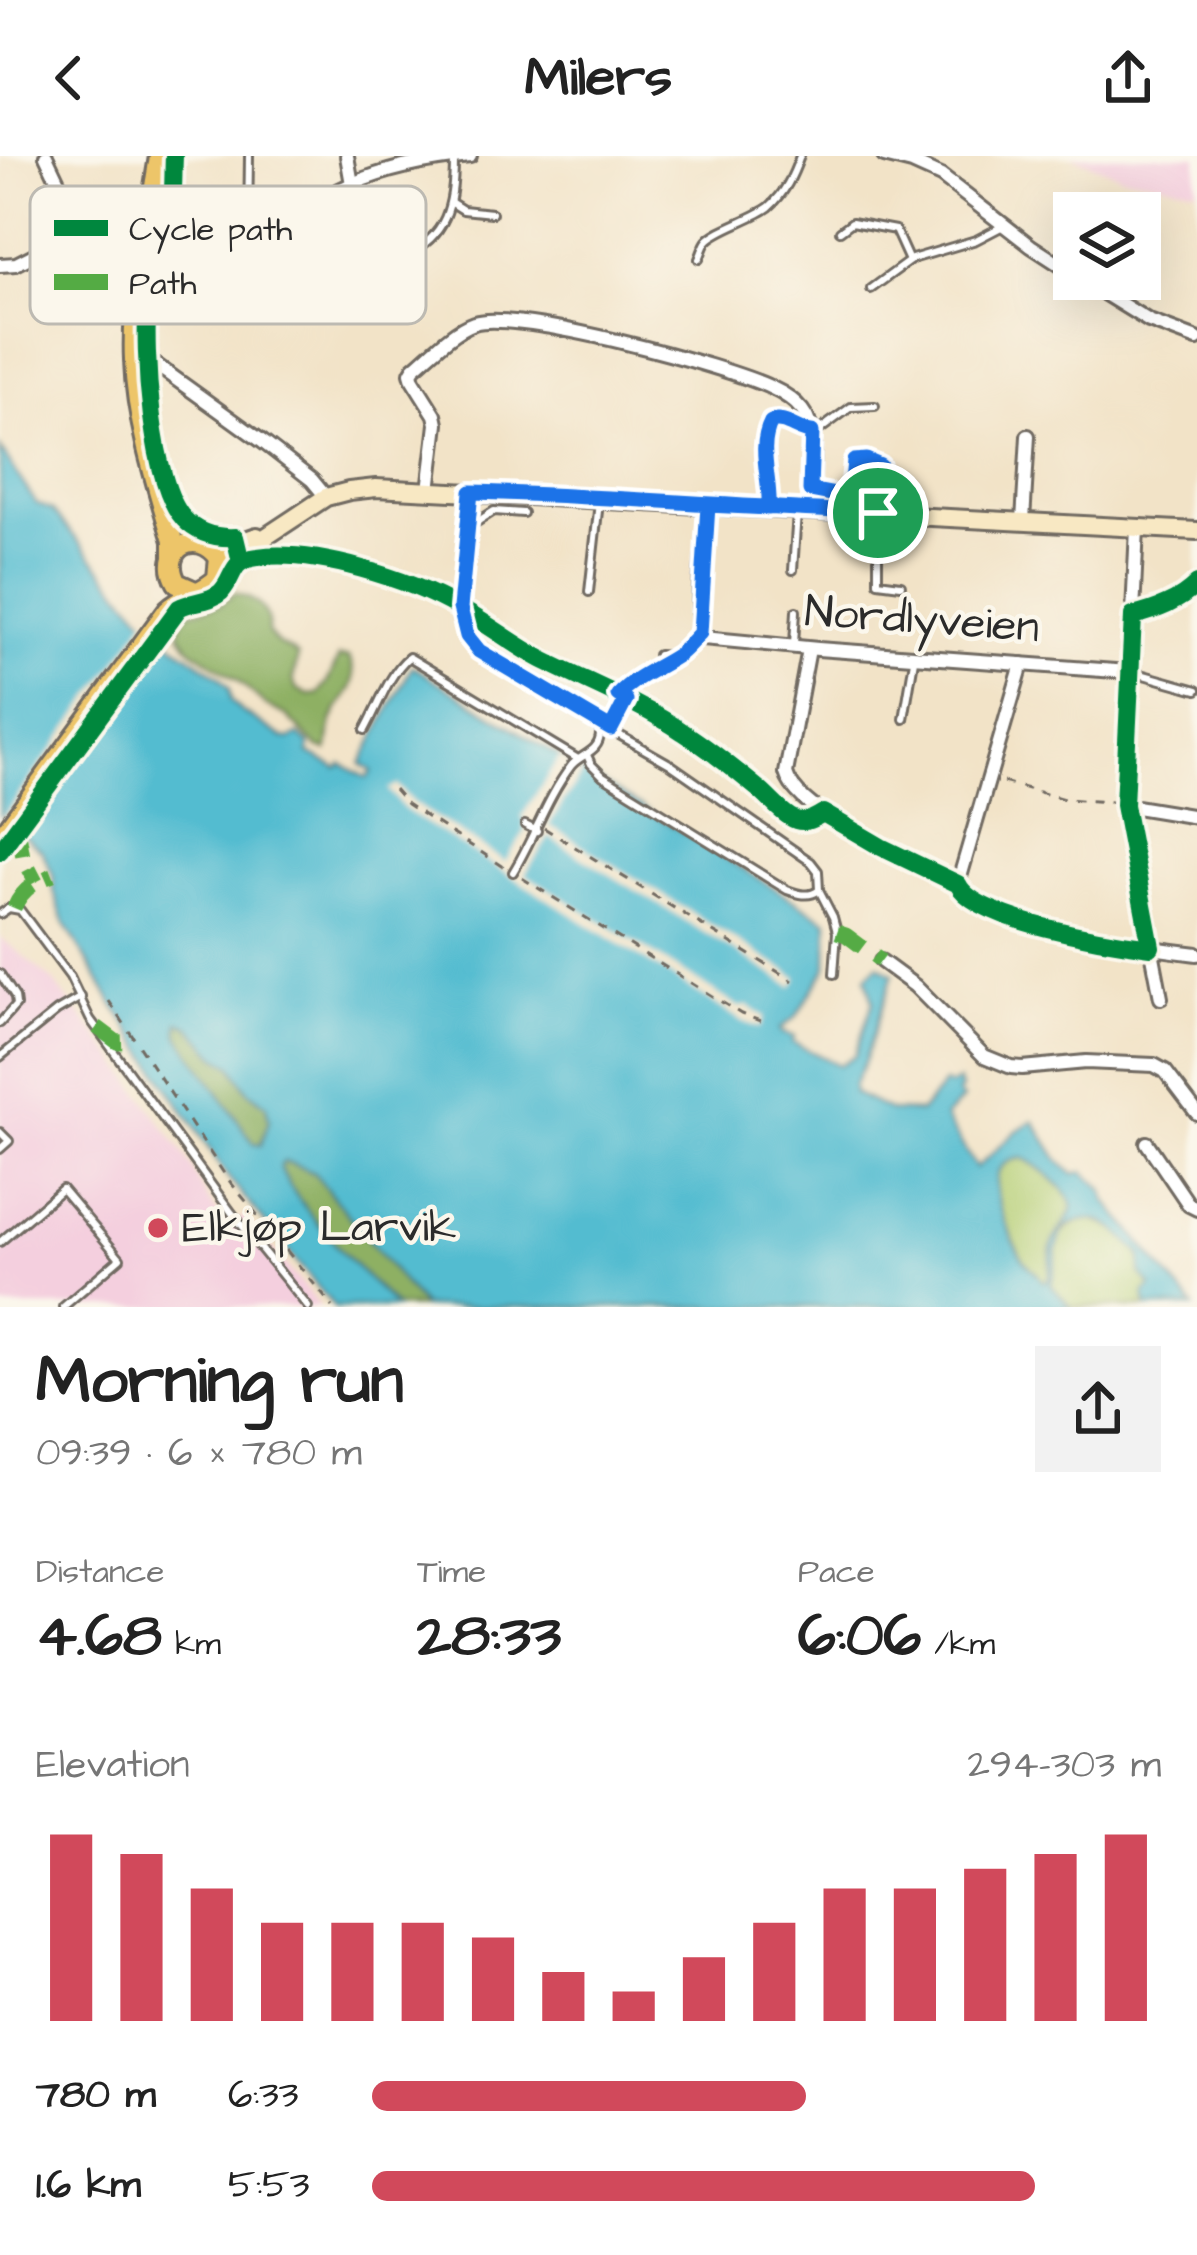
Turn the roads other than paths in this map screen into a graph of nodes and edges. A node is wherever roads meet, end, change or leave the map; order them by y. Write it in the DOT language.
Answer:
graph roads {
  1 [pos="46,156"];
  2 [pos="159,156"];
  3 [pos="249,156"];
  4 [pos="347,156"];
  5 [pos="470,156"];
  6 [pos="800,156"];
  7 [pos="891,157"];
  8 [pos="454,158"];
  9 [pos="432,159"];
  10 [pos="352,184"];
  11 [pos="60,186"];
  12 [pos="154,186"];
  13 [pos="249,186"];
  14 [pos="348,186"];
  15 [pos="452,202"];
  16 [pos="493,213"];
  17 [pos="1004,225"];
  18 [pos="840,231"];
  19 [pos="426,243"];
  20 [pos="30,258"];
  21 [pos="699,259"];
  22 [pos="1053,260"];
  23 [pos="909,261"];
  24 [pos="0,265"];
  25 [pos="871,289"];
  26 [pos="1114,300"];
  27 [pos="135,324"];
  28 [pos="1197,339"];
  29 [pos="148,359"];
  30 [pos="875,406"];
  31 [pos="812,432"];
  32 [pos="1028,436"];
  33 [pos="429,490"];
  34 [pos="471,492"];
  35 [pos="326,497"];
  36 [pos="599,499"];
  37 [pos="806,503"];
  38 [pos="708,505"];
  39 [pos="165,508"];
  40 [pos="769,508"];
  41 [pos="849,512"];
  42 [pos="523,513"];
  43 [pos="878,513"];
  44 [pos="1023,521"];
  45 [pos="468,524"];
  46 [pos="1137,528"];
  47 [pos="1197,531"];
  48 [pos="269,532"];
  49 [pos="912,532"];
  50 [pos="878,542"];
  51 [pos="202,543"];
  52 [pos="172,565"];
  53 [pos="220,567"];
  54 [pos="793,570"];
  55 [pos="902,585"];
  56 [pos="195,591"];
  57 [pos="589,592"];
  58 [pos="168,601"];
  59 [pos="796,610"];
  60 [pos="705,637"];
  61 [pos="801,648"];
  62 [pos="658,656"];
  63 [pos="915,656"];
  64 [pos="1022,664"];
  65 [pos="1129,672"];
  66 [pos="1197,690"];
  67 [pos="904,718"];
  68 [pos="596,722"];
  69 [pos="365,730"];
  70 [pos="587,754"];
  71 [pos="578,759"];
  72 [pos="1124,805"];
  73 [pos="1197,818"];
  74 [pos="525,825"];
  75 [pos="537,827"];
  76 [pos="0,838"];
  77 [pos="513,872"];
  78 [pos="958,884"];
  79 [pos="819,890"];
  80 [pos="0,914"];
  81 [pos="1150,947"];
  82 [pos="1197,954"];
  83 [pos="881,961"];
  84 [pos="0,974"];
  85 [pos="834,974"];
  86 [pos="81,997"];
  87 [pos="1161,998"];
  88 [pos="0,1023"];
  89 [pos="0,1058"];
  90 [pos="1197,1113"];
  91 [pos="0,1132"];
  92 [pos="1147,1142"];
  93 [pos="0,1149"];
  94 [pos="1197,1209"];
  95 [pos="0,1242"];
  96 [pos="63,1307"];
  97 [pos="308,1307"];
  1 -- 11 [label="street"];
  2 -- 12 [label="main road"];
  3 -- 13 [label="lane"];
  4 -- 10 [label="street"];
  5 -- 8 [label="street"];
  6 -- 21 [label="lane"];
  7 -- 17 [label="street"];
  8 -- 9 [label="street"];
  8 -- 15 [label="lane"];
  9 -- 10 [label="street"];
  10 -- 14 [label="street"];
  15 -- 16 [label="lane"];
  15 -- 19 [label="lane"];
  17 -- 22 [label="street"];
  17 -- 23 [label="lane"];
  18 -- 23 [label="lane"];
  20 -- 24 [label="street"];
  23 -- 25 [label="lane"];
  26 -- 28 [label="street"];
  27 -- 39 [label="main road"];
  29 -- 35 [label="street"];
  30 -- 31 [label="lane"];
  31 -- 33 [label="street"];
  31 -- 37 [label="street"];
  31 -- 40 [label="lane"];
  32 -- 44 [label="street"];
  33 -- 34 [label="main road"];
  33 -- 35 [label="main road"];
  34 -- 36 [label="main road"];
  34 -- 45 [label="lane"];
  35 -- 48 [label="main road"];
  36 -- 38 [label="main road"];
  36 -- 57 [label="lane"];
  37 -- 40 [label="main road"];
  37 -- 41 [label="main road"];
  37 -- 54 [label="lane"];
  38 -- 40 [label="main road"];
  38 -- 60 [label="street"];
  39 -- 51 [label="main road"];
  39 -- 52 [label="main road"];
  41 -- 43 [label="main road"];
  41 -- 43 [label="lane"];
  41 -- 50 [label="lane"];
  42 -- 45 [label="lane"];
  43 -- 44 [label="main road"];
  44 -- 46 [label="main road"];
  45 -- 68 [label="lane"];
  46 -- 47 [label="main road"];
  46 -- 65 [label="street"];
  48 -- 51 [label="main road"];
  48 -- 53 [label="main road"];
  49 -- 50 [label="lane"];
  50 -- 55 [label="lane"];
  51 -- 52 [label="main road"];
  51 -- 53 [label="main road"];
  52 -- 56 [label="main road"];
  52 -- 58 [label="main road"];
  53 -- 56 [label="main road"];
  56 -- 58 [label="main road"];
  58 -- 76 [label="main road"];
  59 -- 61 [label="lane"];
  60 -- 61 [label="street, Nordlyveien"];
  60 -- 62 [label="lane"];
  61 -- 63 [label="street, Nordlyveien"];
  61 -- 78 [label="street"];
  63 -- 64 [label="street, Nordlyveien"];
  63 -- 67 [label="lane"];
  64 -- 65 [label="street, Nordlyveien"];
  64 -- 78 [label="street"];
  65 -- 66 [label="lane"];
  65 -- 72 [label="street"];
  68 -- 70 [label="lane"];
  68 -- 79 [label="lane"];
  69 -- 71 [label="lane"];
  70 -- 71 [label="lane"];
  70 -- 79 [label="lane"];
  71 -- 75 [label="lane"];
  72 -- 73 [label="street"];
  72 -- 81 [label="street"];
  74 -- 75 [label="lane"];
  75 -- 77 [label="lane"];
  78 -- 81 [label="street"];
  79 -- 85 [label="lane"];
  80 -- 86 [label="lane"];
  81 -- 82 [label="street"];
  81 -- 87 [label="street"];
  83 -- 90 [label="street"];
  84 -- 88 [label="lane"];
  86 -- 89 [label="lane"];
  86 -- 97 [label="lane"];
  91 -- 93 [label="lane"];
  92 -- 94 [label="street"];
  95 -- 96 [label="lane"];
}
